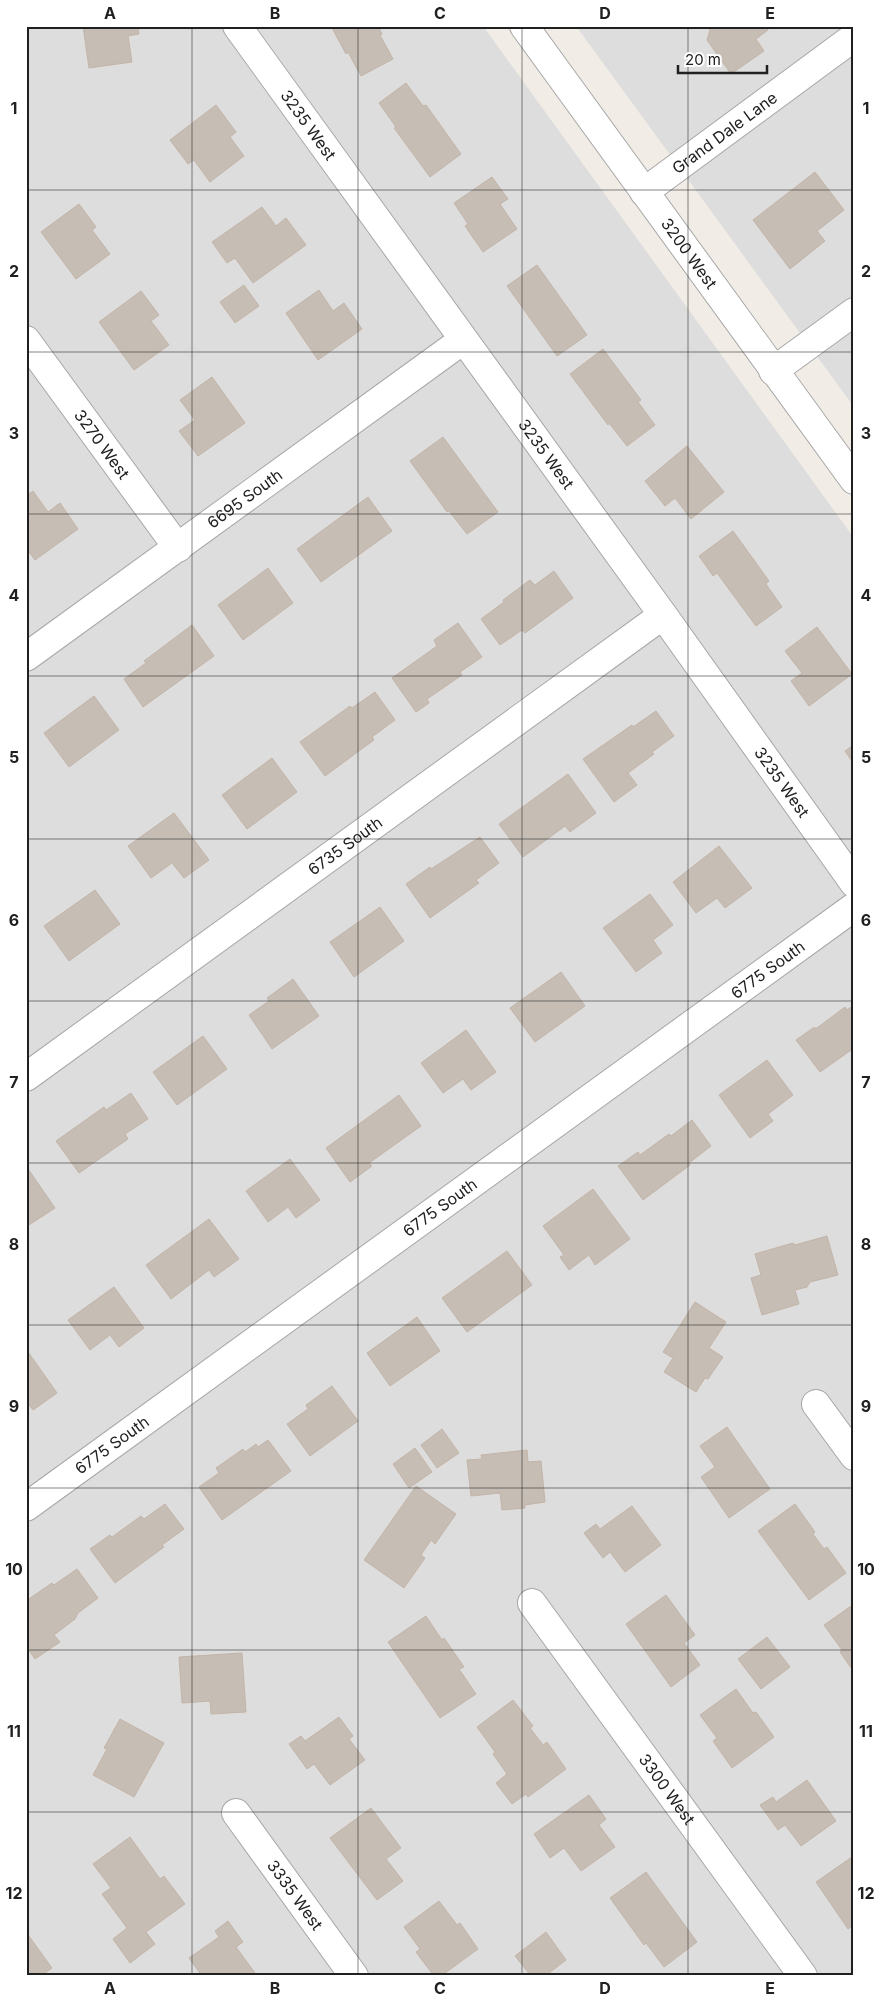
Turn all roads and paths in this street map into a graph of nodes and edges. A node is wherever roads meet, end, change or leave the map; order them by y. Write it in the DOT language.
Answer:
graph roads {
  1 [pos="236,26"];
  2 [pos="524,26"];
  3 [pos="854,37"];
  4 [pos="644,192"];
  5 [pos="854,312"];
  6 [pos="26,340"];
  7 [pos="463,340"];
  8 [pos="773,371"];
  9 [pos="854,480"];
  10 [pos="178,548"];
  11 [pos="663,615"];
  12 [pos="26,657"];
  13 [pos="854,882"];
  14 [pos="854,907"];
  15 [pos="26,1077"];
  16 [pos="816,1404"];
  17 [pos="854,1456"];
  18 [pos="26,1507"];
  19 [pos="532,1603"];
  20 [pos="236,1813"];
  21 [pos="354,1976"];
  22 [pos="803,1976"];
  1 -- 7 [label="street, 3235 West"];
  2 -- 4 [label="street, 3200 West"];
  3 -- 4 [label="street, Grand Dale Lane"];
  4 -- 8 [label="street, 3200 West"];
  5 -- 8 [label="street"];
  6 -- 10 [label="street, 3270 West"];
  7 -- 10 [label="street, 6695 South"];
  7 -- 11 [label="street, 3235 West"];
  8 -- 9 [label="street, 3200 West"];
  10 -- 12 [label="street, 6695 South"];
  11 -- 13 [label="street, 3235 West"];
  11 -- 15 [label="street, 6735 South"];
  14 -- 18 [label="street, 6775 South"];
  16 -- 17 [label="street"];
  19 -- 22 [label="street, 3300 West"];
  20 -- 21 [label="street, 3335 West"];
}
